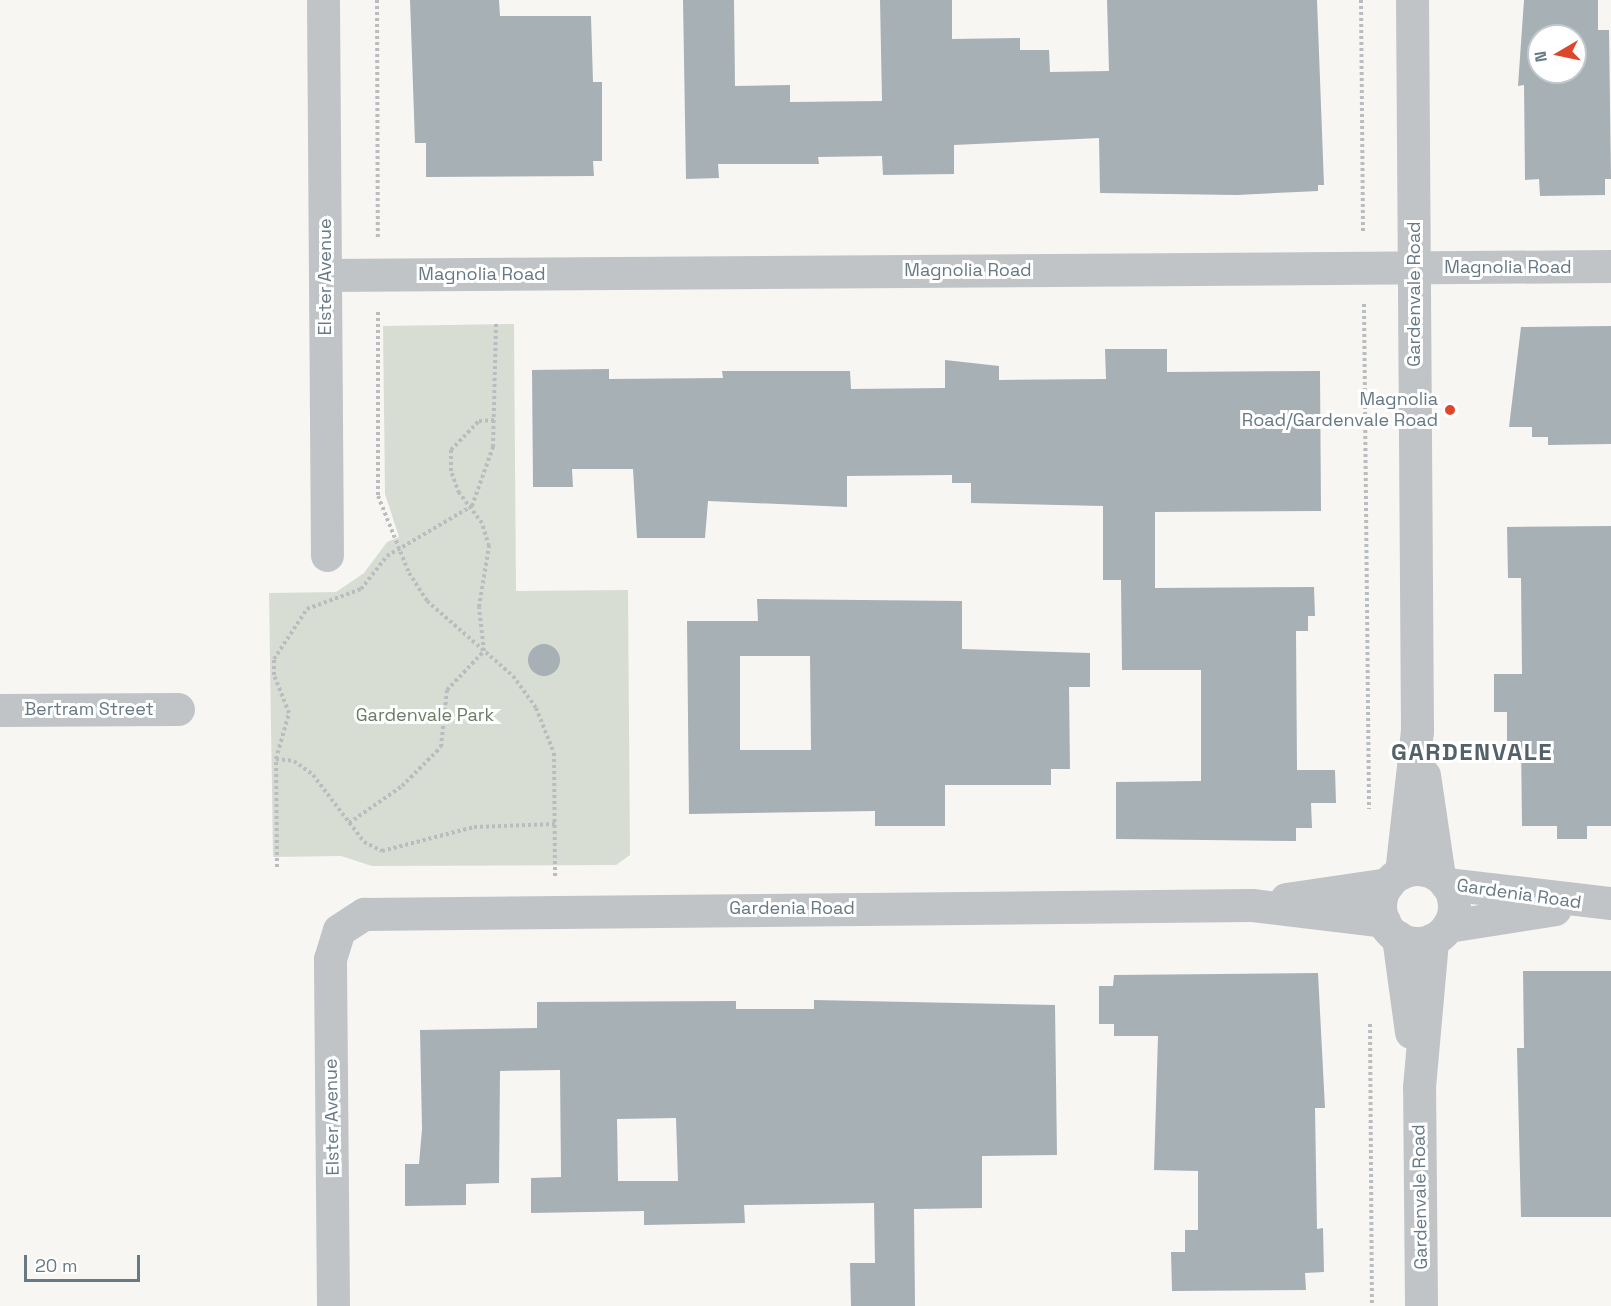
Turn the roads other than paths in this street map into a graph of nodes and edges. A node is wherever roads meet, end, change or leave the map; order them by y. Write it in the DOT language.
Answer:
graph roads {
  1 [pos="323,0"];
  2 [pos="1412,0"];
  3 [pos="1611,266"];
  4 [pos="1415,267"];
  5 [pos="325,275"];
  6 [pos="327,555"];
  7 [pos="178,709"];
  8 [pos="0,710"];
  9 [pos="1417,731"];
  10 [pos="1394,879"];
  11 [pos="1443,880"];
  12 [pos="1602,904"];
  13 [pos="1252,905"];
  14 [pos="1391,929"];
  15 [pos="339,930"];
  16 [pos="1440,933"];
  17 [pos="1419,1087"];
  18 [pos="333,1306"];
  19 [pos="1421,1306"];
  1 -- 5 [label="street, Elster Avenue"];
  2 -- 4 [label="street, Gardenvale Road"];
  3 -- 4 [label="street, Magnolia Road"];
  4 -- 5 [label="street, Magnolia Road"];
  4 -- 9 [label="street, Gardenvale Road"];
  5 -- 6 [label="street, Elster Avenue"];
  7 -- 8 [label="street, Bertram Street"];
  9 -- 10 [label="street, Gardenvale Road"];
  9 -- 11 [label="street, Gardenvale Road"];
  10 -- 11 [label="street"];
  10 -- 13 [label="street, Gardenia Road"];
  10 -- 14 [label="street"];
  11 -- 12 [label="street, Gardenia Road"];
  11 -- 16 [label="street"];
  12 -- 16 [label="street, Gardenia Road"];
  13 -- 14 [label="street, Gardenia Road"];
  13 -- 15 [label="street, Gardenia Road"];
  14 -- 16 [label="street"];
  14 -- 17 [label="street, Gardenvale Road"];
  15 -- 18 [label="street, Elster Avenue"];
  16 -- 17 [label="street, Gardenvale Road"];
  17 -- 19 [label="street, Gardenvale Road"];
}
